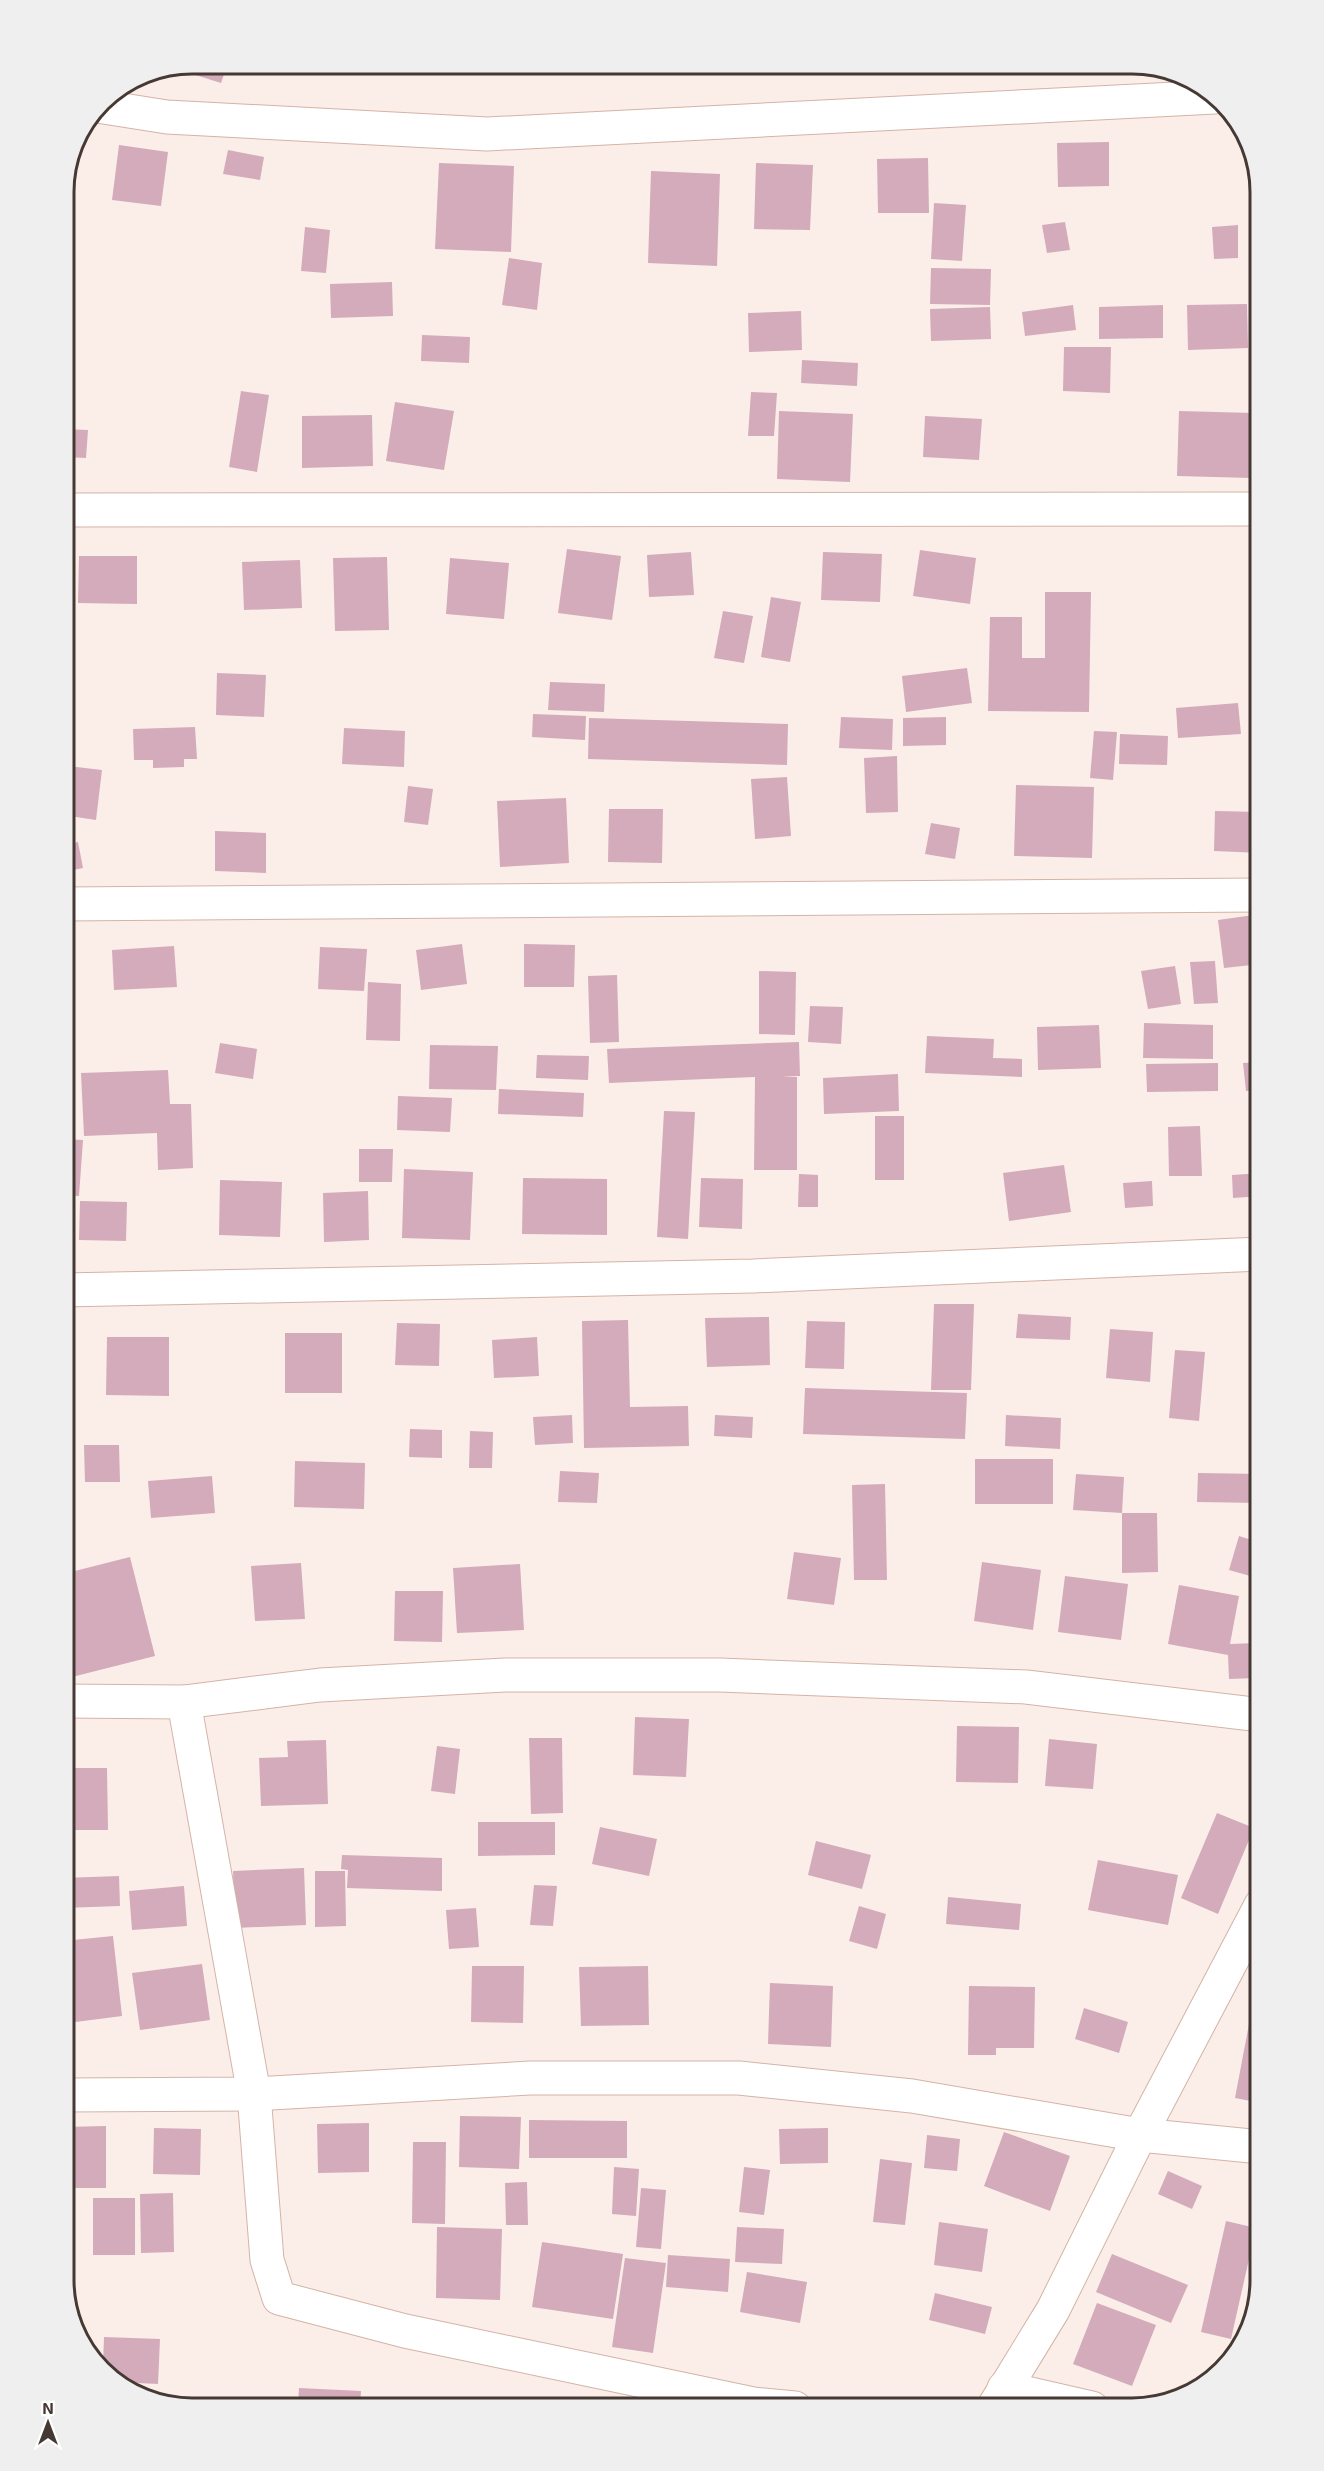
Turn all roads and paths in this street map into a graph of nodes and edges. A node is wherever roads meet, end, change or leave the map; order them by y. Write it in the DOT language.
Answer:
graph roads {
  1 [pos="1204,98"];
  2 [pos="109,108"];
  3 [pos="1250,509"];
  4 [pos="74,510"];
  5 [pos="1250,895"];
  6 [pos="74,904"];
  7 [pos="1250,1254"];
  8 [pos="74,1290"];
  9 [pos="74,1701"];
  10 [pos="184,1702"];
  11 [pos="1250,1714"];
  12 [pos="1250,1926"];
  13 [pos="254,2094"];
  14 [pos="74,2095"];
  15 [pos="1140,2135"];
  16 [pos="1250,2146"];
  17 [pos="722,2398"];
  18 [pos="998,2398"];
  1 -- 2 [label="street"];
  3 -- 4 [label="street"];
  5 -- 6 [label="street"];
  7 -- 8 [label="street"];
  9 -- 10 [label="street"];
  10 -- 11 [label="street"];
  10 -- 13 [label="street"];
  12 -- 15 [label="street"];
  13 -- 14 [label="street"];
  13 -- 15 [label="street"];
  13 -- 17 [label="street"];
  15 -- 16 [label="street"];
  15 -- 18 [label="street"];
}
